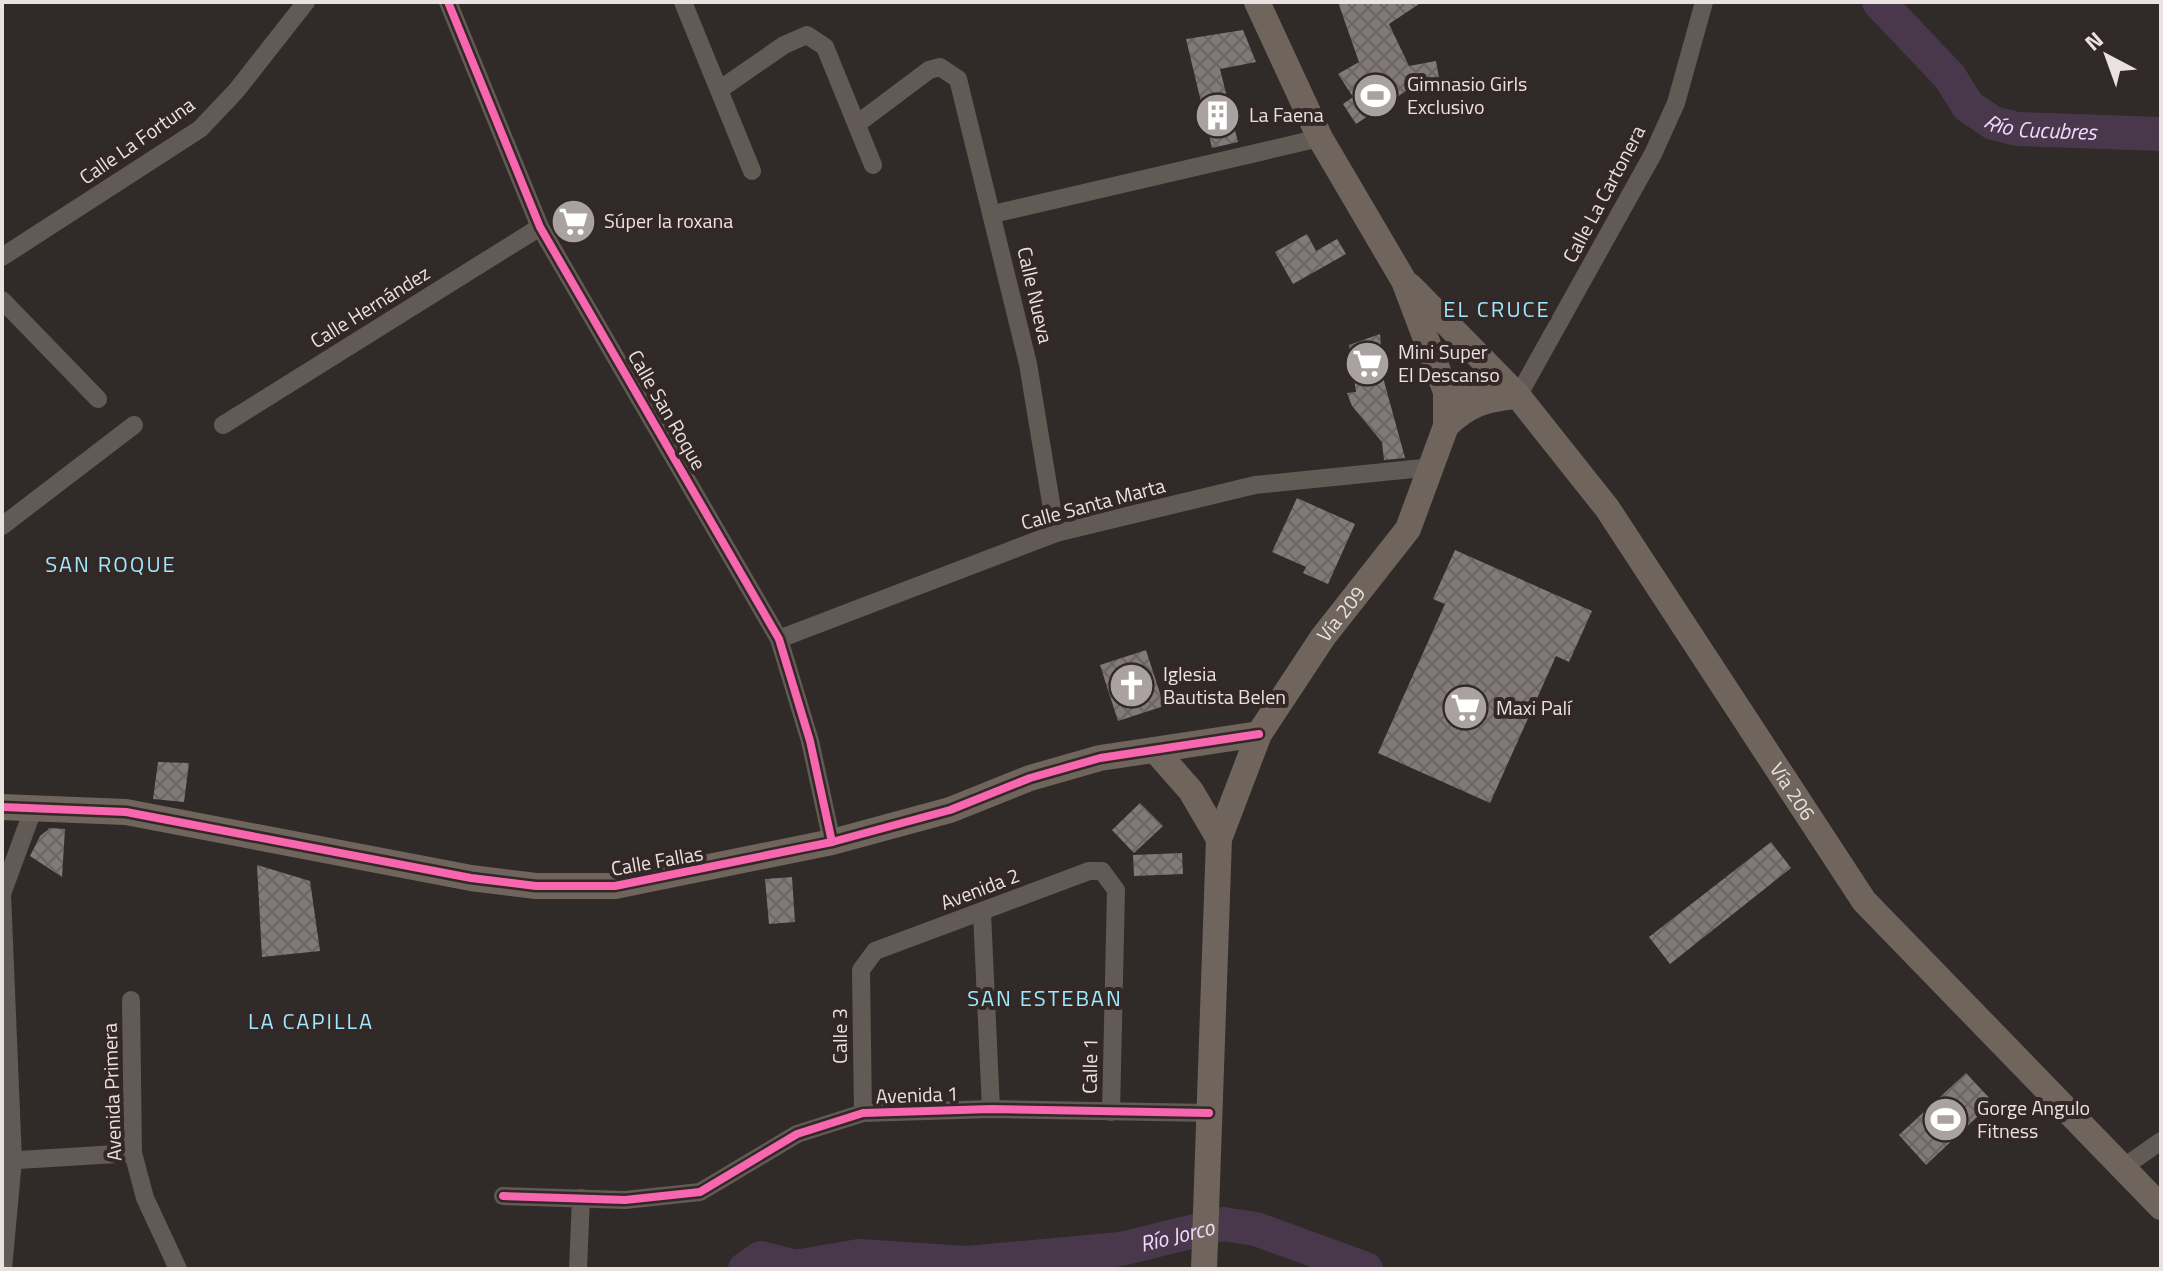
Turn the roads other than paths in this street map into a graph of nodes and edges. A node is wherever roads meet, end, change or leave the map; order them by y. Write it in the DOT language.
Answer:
graph roads {
  1 [pos="306,2"];
  2 [pos="448,2"];
  3 [pos="683,2"];
  4 [pos="1257,2"];
  5 [pos="1704,2"];
  6 [pos="719,90"];
  7 [pos="857,124"];
  8 [pos="1320,138"];
  9 [pos="873,165"];
  10 [pos="752,171"];
  11 [pos="993,214"];
  12 [pos="540,227"];
  13 [pos="2,257"];
  14 [pos="1404,281"];
  15 [pos="2,300"];
  16 [pos="1446,392"];
  17 [pos="1518,396"];
  18 [pos="98,399"];
  19 [pos="134,425"];
  20 [pos="223,425"];
  21 [pos="1446,426"];
  22 [pos="1433,467"];
  23 [pos="2,526"];
  24 [pos="1056,533"];
  25 [pos="779,639"];
  26 [pos="1259,734"];
  27 [pos="1155,750"];
  28 [pos="2,807"];
  29 [pos="34,807"];
  30 [pos="1219,839"];
  31 [pos="832,842"];
  32 [pos="1111,878"];
  33 [pos="982,913"];
  34 [pos="866,961"];
  35 [pos="131,1000"];
  36 [pos="991,1109"];
  37 [pos="1111,1112"];
  38 [pos="863,1113"];
  39 [pos="1209,1113"];
  40 [pos="2161,1141"];
  41 [pos="133,1153"];
  42 [pos="8,1160"];
  43 [pos="2121,1169"];
  44 [pos="503,1196"];
  45 [pos="581,1198"];
  46 [pos="2161,1207"];
  47 [pos="3,1269"];
  48 [pos="178,1269"];
  49 [pos="578,1269"];
  50 [pos="1204,1269"];
  1 -- 13 [label="street, Calle La Fortuna"];
  2 -- 12 [label="street, Calle San Roque"];
  3 -- 6 [label="street"];
  4 -- 8 [label="main road, Vía 209"];
  5 -- 17 [label="street, Calle La Cartonera"];
  6 -- 7 [label="street"];
  6 -- 10 [label="street"];
  7 -- 9 [label="street"];
  7 -- 11 [label="street, Calle Nueva"];
  8 -- 11 [label="street"];
  8 -- 14 [label="main road, Vía 209"];
  11 -- 24 [label="street, Calle Nueva"];
  12 -- 20 [label="street, Calle Hernández"];
  12 -- 25 [label="street, Calle San Roque"];
  14 -- 16 [label="main road, Vía 209"];
  14 -- 17 [label="main road, Vía 206"];
  15 -- 18 [label="street"];
  16 -- 17 [label="main road"];
  16 -- 21 [label="main road, Vía 209"];
  17 -- 21 [label="main road"];
  17 -- 43 [label="main road, Vía 206"];
  19 -- 23 [label="street"];
  21 -- 22 [label="main road, Vía 209"];
  22 -- 24 [label="street, Calle Santa Marta"];
  22 -- 26 [label="main road, Vía 209"];
  24 -- 25 [label="street, Calle Santa Marta"];
  25 -- 31 [label="street, Calle San Roque"];
  26 -- 27 [label="main road, Calle Fallas"];
  26 -- 30 [label="main road, Vía 209"];
  27 -- 30 [label="main road"];
  27 -- 31 [label="main road, Calle Fallas"];
  28 -- 29 [label="main road, Calle Fallas"];
  29 -- 31 [label="main road, Calle Fallas"];
  29 -- 42 [label="street"];
  30 -- 39 [label="main road, Vía 209"];
  32 -- 33 [label="street, Avenida 2"];
  32 -- 37 [label="street, Calle 1"];
  33 -- 34 [label="street, Avenida 2"];
  33 -- 36 [label="street"];
  34 -- 38 [label="street, Calle 3"];
  35 -- 41 [label="street, Avenida Primera"];
  36 -- 37 [label="street, Avenida 1"];
  36 -- 38 [label="street, Avenida 1"];
  37 -- 39 [label="street, Avenida 1"];
  38 -- 45 [label="street, Avenida 1"];
  39 -- 50 [label="main road, Vía 209"];
  40 -- 43 [label="street"];
  41 -- 42 [label="street"];
  41 -- 48 [label="street, Avenida Primera"];
  42 -- 47 [label="street"];
  43 -- 46 [label="main road, Vía 206"];
  44 -- 45 [label="street, Avenida 1"];
  45 -- 49 [label="street"];
}
